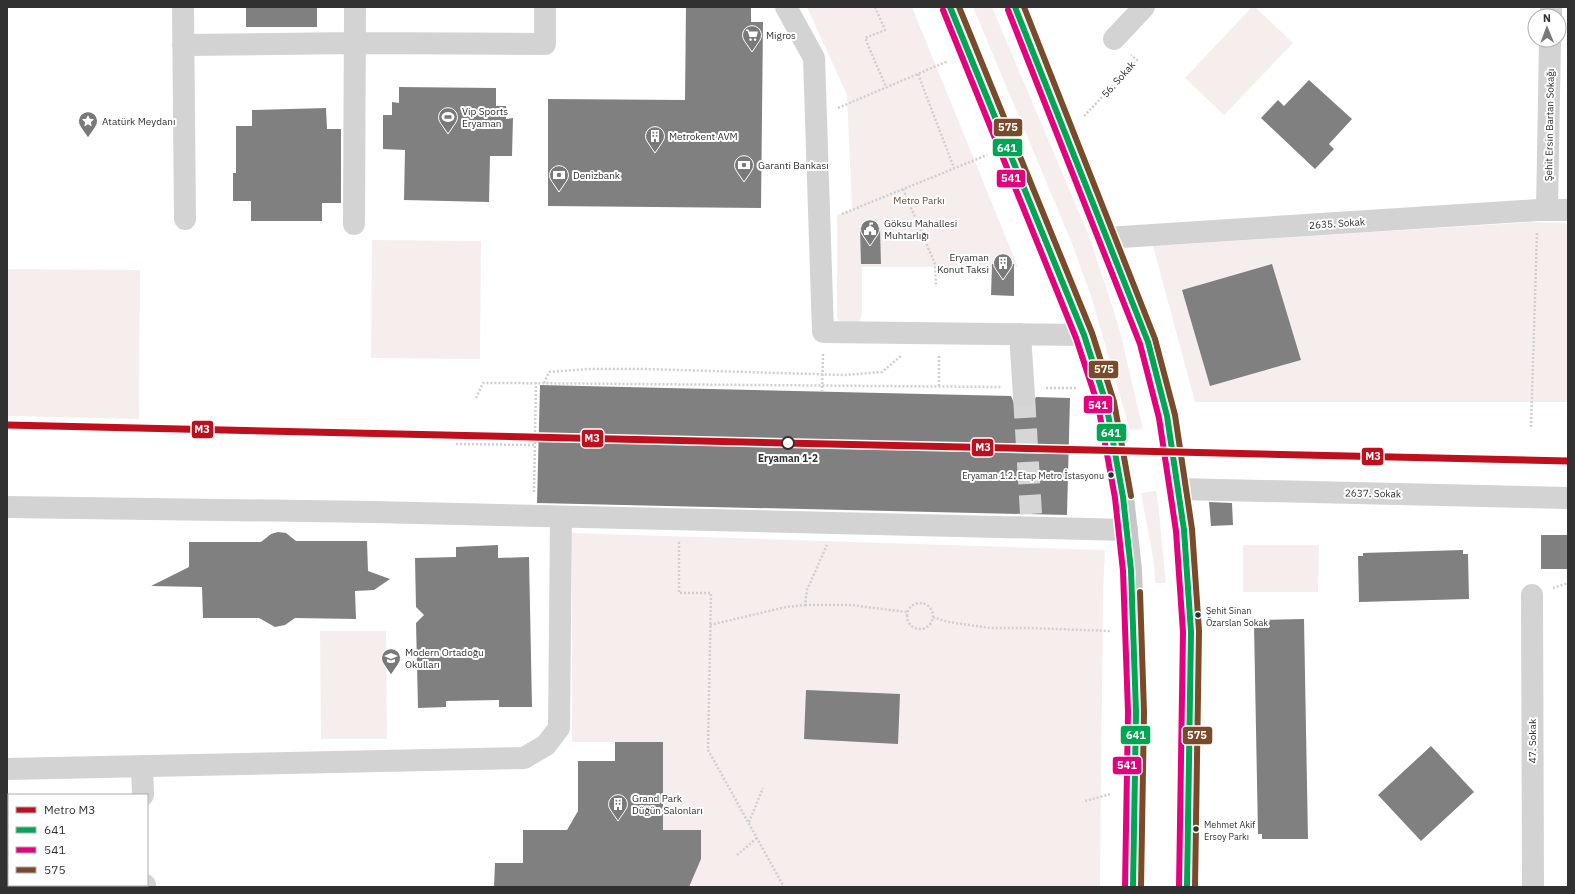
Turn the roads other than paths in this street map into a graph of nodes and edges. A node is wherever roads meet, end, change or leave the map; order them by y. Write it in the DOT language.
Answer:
graph roads {
  1 [pos="183,7"];
  2 [pos="355,7"];
  3 [pos="545,7"];
  4 [pos="786,7"];
  5 [pos="950,7"];
  6 [pos="1015,7"];
  7 [pos="1144,7"];
  8 [pos="1114,39"];
  9 [pos="355,43"];
  10 [pos="183,45"];
  11 [pos="1550,48"];
  12 [pos="1551,210"];
  13 [pos="185,219"];
  14 [pos="354,224"];
  15 [pos="1106,238"];
  16 [pos="1020,334"];
  17 [pos="1084,335"];
  18 [pos="1024,392"];
  19 [pos="1179,489"];
  20 [pos="1568,498"];
  21 [pos="7,507"];
  22 [pos="561,518"];
  23 [pos="1127,530"];
  24 [pos="1532,595"];
  25 [pos="142,766"];
  26 [pos="7,769"];
  27 [pos="142,794"];
  28 [pos="1133,887"];
  29 [pos="1187,887"];
  30 [pos="1533,887"];
  1 -- 10 [label="street"];
  2 -- 9 [label="street"];
  3 -- 9 [label="street"];
  4 -- 16 [label="street"];
  5 -- 17 [label="main road"];
  6 -- 15 [label="main road"];
  7 -- 8 [label="street"];
  9 -- 10 [label="street"];
  9 -- 14 [label="street"];
  10 -- 13 [label="street"];
  11 -- 12 [label="street, Şehit Ersin Bartan Sokağı"];
  12 -- 15 [label="street, 2635. Sokak"];
  15 -- 19 [label="main road"];
  16 -- 17 [label="street"];
  16 -- 18 [label="street"];
  17 -- 23 [label="main road"];
  19 -- 20 [label="street, 2637. Sokak"];
  19 -- 29 [label="main road"];
  21 -- 22 [label="street"];
  22 -- 23 [label="street"];
  22 -- 25 [label="street"];
  23 -- 28 [label="main road"];
  24 -- 30 [label="street, 47. Sokak"];
  25 -- 26 [label="street"];
  25 -- 27 [label="street"];
}
